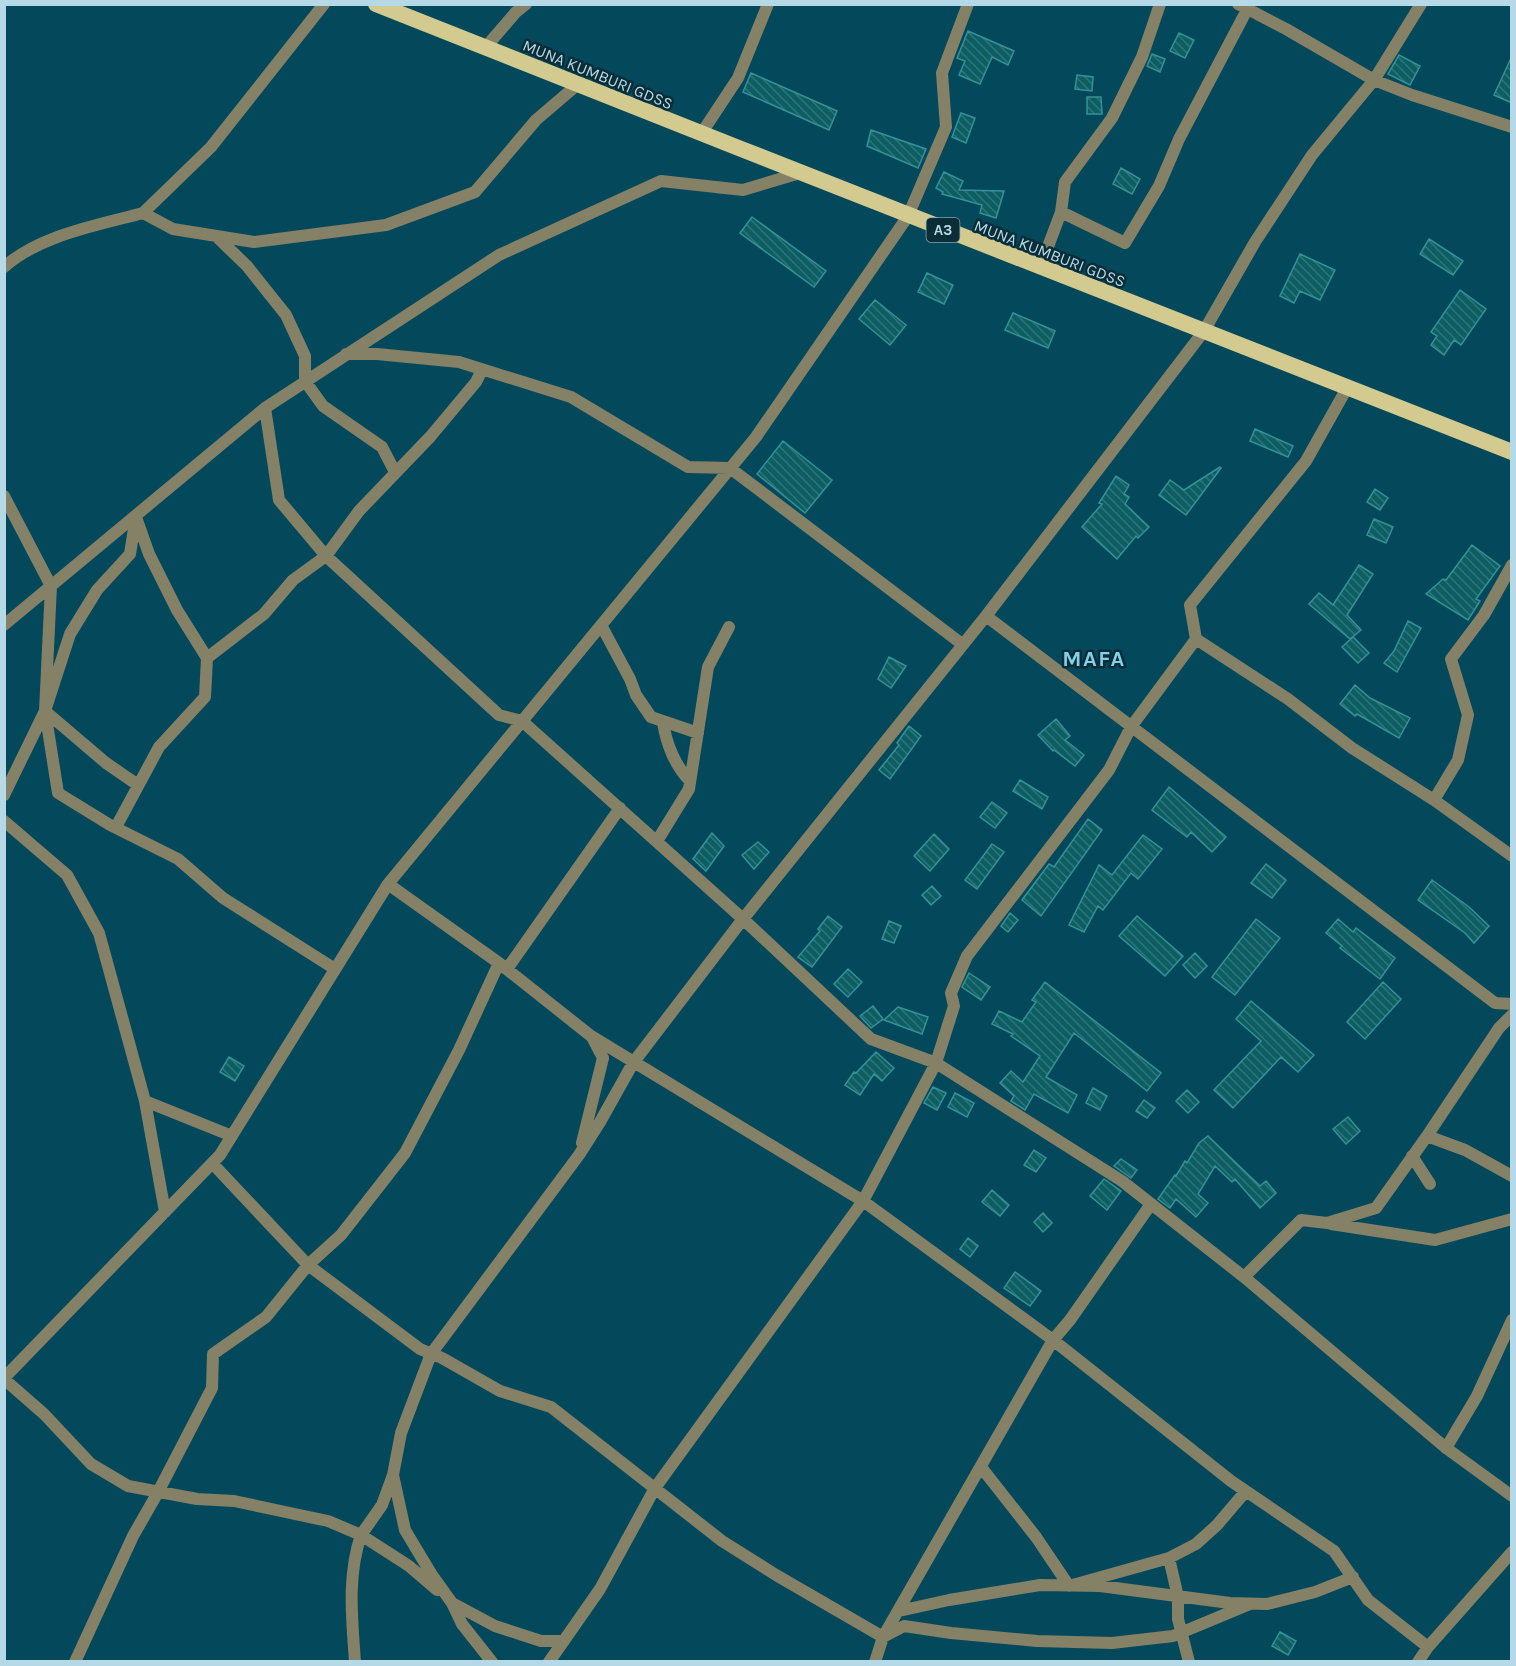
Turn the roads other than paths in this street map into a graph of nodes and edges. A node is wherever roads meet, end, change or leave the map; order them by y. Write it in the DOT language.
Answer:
graph roads {
  1 [pos="324,4"];
  2 [pos="376,4"];
  3 [pos="526,4"];
  4 [pos="768,4"];
  5 [pos="968,4"];
  6 [pos="1160,4"];
  7 [pos="1421,4"];
  8 [pos="1245,6"];
  9 [pos="485,48"];
  10 [pos="1374,80"];
  11 [pos="577,85"];
  12 [pos="1512,127"];
  13 [pos="701,134"];
  14 [pos="800,173"];
  15 [pos="1062,212"];
  16 [pos="143,213"];
  17 [pos="908,216"];
  18 [pos="216,236"];
  19 [pos="4,267"];
  20 [pos="1040,268"];
  21 [pos="1204,330"];
  22 [pos="346,354"];
  23 [pos="482,370"];
  24 [pos="305,381"];
  25 [pos="1347,388"];
  26 [pos="265,408"];
  27 [pos="1512,452"];
  28 [pos="730,468"];
  29 [pos="395,472"];
  30 [pos="4,496"];
  31 [pos="136,516"];
  32 [pos="326,556"];
  33 [pos="1512,565"];
  34 [pos="51,586"];
  35 [pos="986,616"];
  36 [pos="4,625"];
  37 [pos="601,625"];
  38 [pos="729,627"];
  39 [pos="1196,639"];
  40 [pos="962,644"];
  41 [pos="207,658"];
  42 [pos="45,711"];
  43 [pos="522,721"];
  44 [pos="663,722"];
  45 [pos="1131,727"];
  46 [pos="698,733"];
  47 [pos="690,781"];
  48 [pos="138,785"];
  49 [pos="4,795"];
  50 [pos="1434,800"];
  51 [pos="620,808"];
  52 [pos="4,821"];
  53 [pos="116,827"];
  54 [pos="657,841"];
  55 [pos="1512,856"];
  56 [pos="388,885"];
  57 [pos="743,919"];
  58 [pos="503,966"];
  59 [pos="335,969"];
  60 [pos="1512,1004"];
  61 [pos="1512,1015"];
  62 [pos="591,1036"];
  63 [pos="633,1063"];
  64 [pos="936,1063"];
  65 [pos="145,1101"];
  66 [pos="231,1136"];
  67 [pos="1426,1136"];
  68 [pos="579,1155"];
  69 [pos="1412,1156"];
  70 [pos="212,1163"];
  71 [pos="1512,1176"];
  72 [pos="1430,1184"];
  73 [pos="863,1201"];
  74 [pos="1151,1204"];
  75 [pos="165,1212"];
  76 [pos="1512,1219"];
  77 [pos="1327,1223"];
  78 [pos="308,1264"];
  79 [pos="1244,1277"];
  80 [pos="1512,1320"];
  81 [pos="1053,1340"];
  82 [pos="431,1354"];
  83 [pos="4,1379"];
  84 [pos="1446,1448"];
  85 [pos="981,1467"];
  86 [pos="393,1475"];
  87 [pos="655,1488"];
  88 [pos="1246,1491"];
  89 [pos="159,1492"];
  90 [pos="1512,1496"];
  91 [pos="361,1535"];
  92 [pos="1512,1552"];
  93 [pos="1169,1558"];
  94 [pos="1353,1577"];
  95 [pos="1069,1586"];
  96 [pos="1178,1598"];
  97 [pos="452,1603"];
  98 [pos="1250,1604"];
  99 [pos="899,1611"];
  100 [pos="1181,1633"];
  101 [pos="884,1637"];
  102 [pos="564,1641"];
  103 [pos="1428,1647"];
  104 [pos="75,1662"];
  105 [pos="355,1662"];
  106 [pos="492,1662"];
  107 [pos="549,1662"];
  108 [pos="875,1662"];
  109 [pos="1190,1662"];
  110 [pos="1418,1662"];
  1 -- 16 [label="street"];
  2 -- 9 [label="highway, MUNA KUMBURI GDSS / A3"];
  3 -- 9 [label="street"];
  4 -- 13 [label="street"];
  5 -- 17 [label="street"];
  6 -- 15 [label="street"];
  7 -- 10 [label="street"];
  8 -- 10 [label="street"];
  8 -- 15 [label="street"];
  9 -- 11 [label="highway, MUNA KUMBURI GDSS / A3"];
  10 -- 12 [label="street"];
  10 -- 21 [label="street"];
  11 -- 13 [label="highway, MUNA KUMBURI GDSS / A3"];
  11 -- 18 [label="street"];
  13 -- 14 [label="highway, MUNA KUMBURI GDSS / A3"];
  14 -- 17 [label="highway, MUNA KUMBURI GDSS / A3"];
  14 -- 22 [label="street"];
  15 -- 20 [label="street"];
  16 -- 18 [label="street"];
  16 -- 19 [label="street"];
  17 -- 20 [label="highway, MUNA KUMBURI GDSS / A3"];
  17 -- 28 [label="street"];
  18 -- 24 [label="street"];
  20 -- 21 [label="highway, MUNA KUMBURI GDSS / A3"];
  21 -- 25 [label="highway, MUNA KUMBURI GDSS / A3"];
  21 -- 35 [label="street"];
  22 -- 23 [label="street"];
  22 -- 24 [label="street"];
  23 -- 28 [label="street"];
  23 -- 29 [label="street"];
  24 -- 26 [label="street"];
  24 -- 29 [label="street"];
  25 -- 27 [label="highway, MUNA KUMBURI GDSS / A3"];
  25 -- 39 [label="street"];
  26 -- 31 [label="street"];
  26 -- 32 [label="street"];
  28 -- 37 [label="street"];
  28 -- 40 [label="street"];
  29 -- 32 [label="street"];
  30 -- 34 [label="street"];
  31 -- 34 [label="street"];
  31 -- 41 [label="street"];
  31 -- 42 [label="street"];
  32 -- 41 [label="street"];
  32 -- 43 [label="street"];
  33 -- 50 [label="street"];
  34 -- 36 [label="street"];
  34 -- 42 [label="street"];
  35 -- 40 [label="street"];
  35 -- 45 [label="street"];
  37 -- 43 [label="street"];
  37 -- 44 [label="street"];
  38 -- 46 [label="street"];
  39 -- 45 [label="street"];
  39 -- 50 [label="street"];
  40 -- 57 [label="street"];
  41 -- 48 [label="street"];
  42 -- 48 [label="street"];
  42 -- 49 [label="street"];
  42 -- 53 [label="street"];
  43 -- 51 [label="street"];
  43 -- 56 [label="street"];
  44 -- 46 [label="street"];
  44 -- 47 [label="street"];
  45 -- 60 [label="street"];
  45 -- 64 [label="street"];
  46 -- 47 [label="street"];
  47 -- 54 [label="street"];
  48 -- 53 [label="street"];
  50 -- 55 [label="street"];
  51 -- 54 [label="street"];
  51 -- 58 [label="street"];
  52 -- 65 [label="street"];
  53 -- 59 [label="street"];
  54 -- 57 [label="street"];
  56 -- 58 [label="street"];
  56 -- 59 [label="street"];
  57 -- 63 [label="street"];
  57 -- 64 [label="street"];
  58 -- 62 [label="street"];
  58 -- 78 [label="street"];
  59 -- 66 [label="street"];
  61 -- 67 [label="street"];
  62 -- 63 [label="street"];
  62 -- 68 [label="street"];
  63 -- 68 [label="street"];
  63 -- 73 [label="street"];
  64 -- 73 [label="street"];
  64 -- 74 [label="street"];
  65 -- 66 [label="street"];
  65 -- 75 [label="street"];
  66 -- 70 [label="street"];
  67 -- 69 [label="street"];
  67 -- 71 [label="street"];
  68 -- 82 [label="street"];
  69 -- 72 [label="street"];
  69 -- 77 [label="street"];
  70 -- 75 [label="street"];
  70 -- 78 [label="street"];
  73 -- 81 [label="street"];
  73 -- 87 [label="street"];
  74 -- 79 [label="street"];
  74 -- 81 [label="street"];
  75 -- 83 [label="street"];
  76 -- 77 [label="street"];
  77 -- 79 [label="street"];
  78 -- 82 [label="street"];
  78 -- 89 [label="street"];
  79 -- 84 [label="street"];
  80 -- 84 [label="street"];
  81 -- 85 [label="street"];
  81 -- 88 [label="street"];
  82 -- 86 [label="street"];
  82 -- 87 [label="street"];
  83 -- 89 [label="street"];
  84 -- 90 [label="street"];
  85 -- 95 [label="street"];
  85 -- 99 [label="street"];
  86 -- 91 [label="street"];
  86 -- 97 [label="street"];
  87 -- 101 [label="street"];
  87 -- 102 [label="street"];
  88 -- 93 [label="street"];
  88 -- 94 [label="street"];
  89 -- 91 [label="street"];
  89 -- 104 [label="street"];
  91 -- 97 [label="street"];
  91 -- 105 [label="street"];
  92 -- 103 [label="street"];
  93 -- 95 [label="street"];
  93 -- 96 [label="street"];
  94 -- 98 [label="street"];
  94 -- 103 [label="street"];
  95 -- 96 [label="street"];
  95 -- 99 [label="street"];
  96 -- 98 [label="street"];
  96 -- 100 [label="street"];
  97 -- 102 [label="street"];
  97 -- 106 [label="street"];
  98 -- 100 [label="street"];
  99 -- 101 [label="street"];
  100 -- 101 [label="street"];
  100 -- 109 [label="street"];
  101 -- 108 [label="street"];
  102 -- 107 [label="street"];
  103 -- 110 [label="street"];
}
